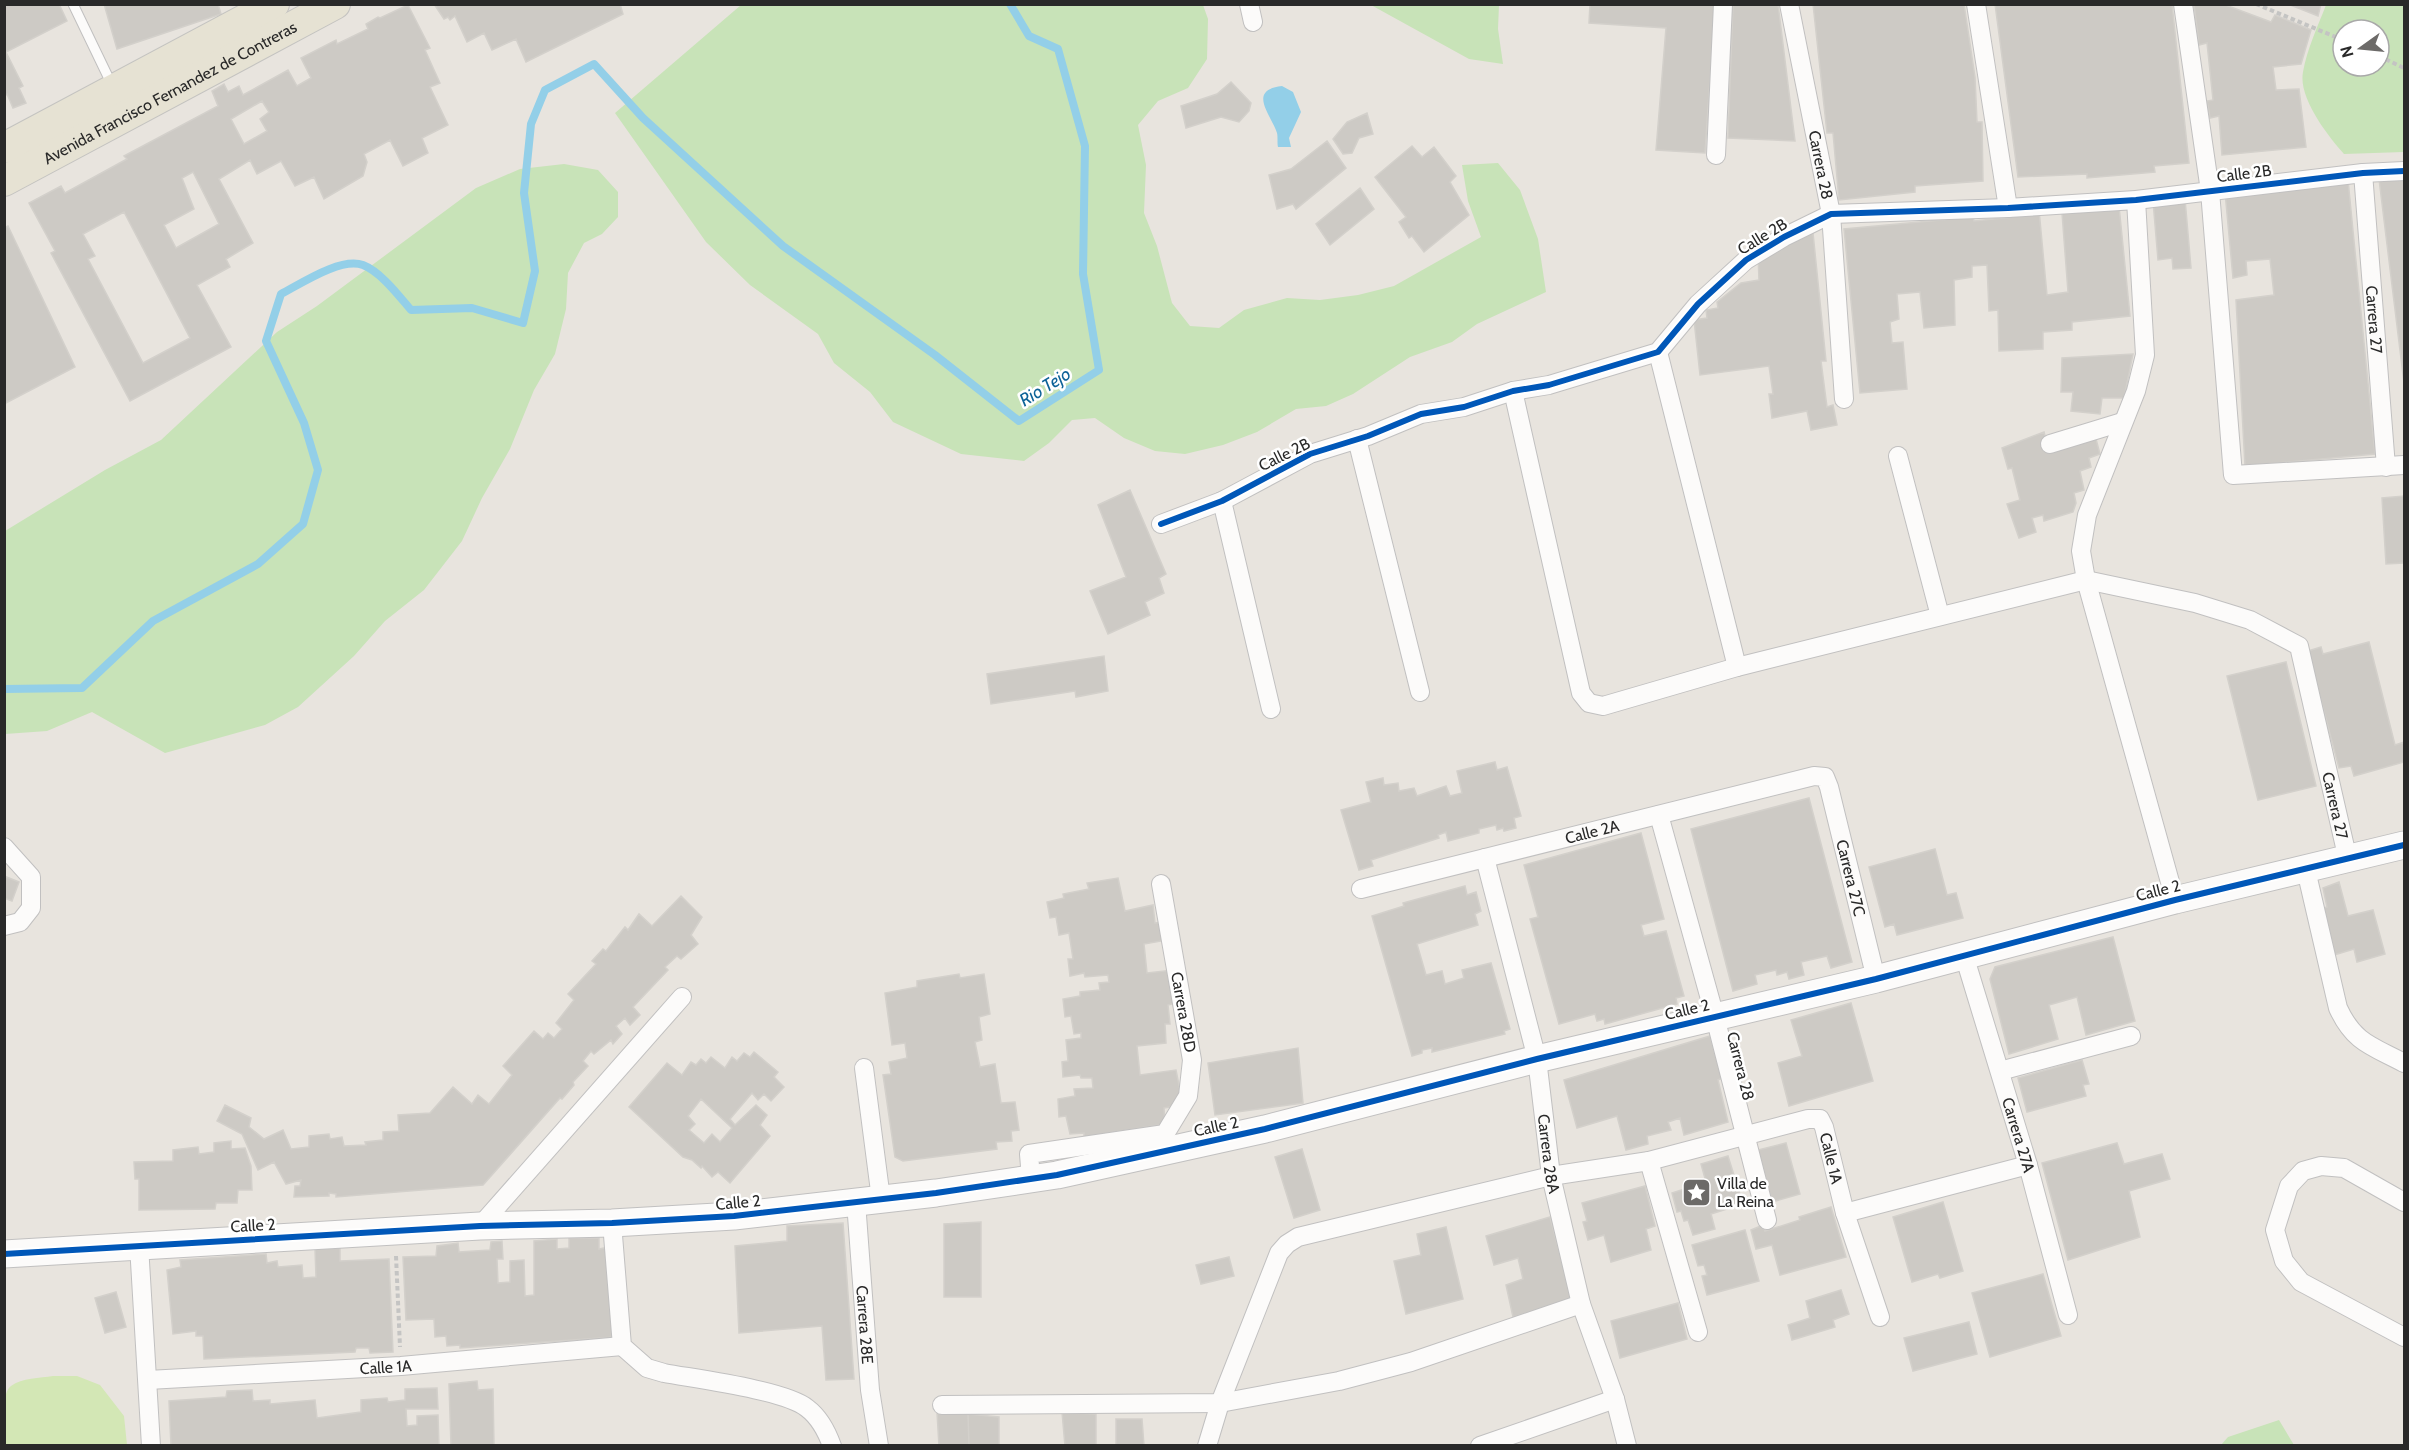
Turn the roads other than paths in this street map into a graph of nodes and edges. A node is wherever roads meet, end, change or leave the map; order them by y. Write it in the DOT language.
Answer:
graph roads {
  1 [pos="73,4"];
  2 [pos="274,4"];
  3 [pos="335,4"];
  4 [pos="1723,4"];
  5 [pos="1789,4"];
  6 [pos="1976,4"];
  7 [pos="2183,4"];
  8 [pos="114,90"];
  9 [pos="9,144"];
  10 [pos="1716,155"];
  11 [pos="2404,171"];
  12 [pos="2363,173"];
  13 [pos="4,180"];
  14 [pos="2210,191"];
  15 [pos="2136,200"];
  16 [pos="2008,208"];
  17 [pos="1831,214"];
  18 [pos="1658,352"];
  19 [pos="1513,391"];
  20 [pos="1844,399"];
  21 [pos="2122,422"];
  22 [pos="1357,439"];
  23 [pos="2050,444"];
  24 [pos="1898,456"];
  25 [pos="2404,465"];
  26 [pos="2386,466"];
  27 [pos="1222,501"];
  28 [pos="1161,524"];
  29 [pos="2086,580"];
  30 [pos="1940,616"];
  31 [pos="1737,667"];
  32 [pos="1420,693"];
  33 [pos="1271,709"];
  34 [pos="1825,777"];
  35 [pos="1659,815"];
  36 [pos="2404,845"];
  37 [pos="4,847"];
  38 [pos="1485,858"];
  39 [pos="2348,860"];
  40 [pos="2306,870"];
  41 [pos="1161,884"];
  42 [pos="1361,889"];
  43 [pos="2175,900"];
  44 [pos="4,926"];
  45 [pos="1964,955"];
  46 [pos="1876,979"];
  47 [pos="682,998"];
  48 [pos="1715,1017"];
  49 [pos="2132,1036"];
  50 [pos="1537,1059"];
  51 [pos="2404,1063"];
  52 [pos="864,1068"];
  53 [pos="2000,1071"];
  54 [pos="1744,1136"];
  55 [pos="1649,1161"];
  56 [pos="2028,1165"];
  57 [pos="1048,1168"];
  58 [pos="1551,1176"];
  59 [pos="868,1201"];
  60 [pos="2404,1202"];
  61 [pos="1845,1213"];
  62 [pos="1767,1220"];
  63 [pos="612,1223"];
  64 [pos="480,1226"];
  65 [pos="139,1245"];
  66 [pos="4,1254"];
  67 [pos="1581,1304"];
  68 [pos="2068,1315"];
  69 [pos="1880,1317"];
  70 [pos="1698,1332"];
  71 [pos="2404,1338"];
  72 [pos="622,1346"];
  73 [pos="148,1380"];
  74 [pos="1615,1399"];
  75 [pos="1220,1403"];
  76 [pos="942,1405"];
  77 [pos="150,1446"];
  78 [pos="832,1446"];
  79 [pos="879,1446"];
  80 [pos="1207,1446"];
  81 [pos="1480,1446"];
  82 [pos="1627,1446"];
  1 -- 8 [label="lane"];
  2 -- 8 [label="main road, Avenida Francisco Fernandez de Contreras"];
  3 -- 13 [label="main road, Avenida Francisco Fernandez de Contreras"];
  4 -- 10 [label="street"];
  5 -- 17 [label="street, Carrera 28"];
  6 -- 16 [label="street"];
  7 -- 14 [label="street"];
  8 -- 9 [label="main road, Avenida Francisco Fernandez de Contreras"];
  11 -- 12 [label="street, Calle 2B"];
  12 -- 14 [label="street, Calle 2B"];
  12 -- 26 [label="street, Carrera 27"];
  14 -- 15 [label="street, Calle 2B"];
  14 -- 26 [label="street"];
  15 -- 16 [label="street, Calle 2B"];
  15 -- 21 [label="street"];
  16 -- 17 [label="street, Calle 2B"];
  17 -- 18 [label="street, Calle 2B"];
  17 -- 20 [label="street, Carrera 28"];
  18 -- 19 [label="street, Calle 2B"];
  18 -- 31 [label="street"];
  19 -- 22 [label="street, Calle 2B"];
  19 -- 31 [label="street"];
  21 -- 23 [label="street"];
  21 -- 29 [label="street"];
  22 -- 27 [label="street, Calle 2B"];
  22 -- 32 [label="street"];
  24 -- 30 [label="street"];
  25 -- 26 [label="street"];
  27 -- 28 [label="street, Calle 2B"];
  27 -- 33 [label="street"];
  29 -- 30 [label="street"];
  29 -- 39 [label="street, Carrera 27"];
  29 -- 43 [label="street"];
  30 -- 31 [label="street"];
  34 -- 35 [label="street, Calle 2A"];
  34 -- 46 [label="street, Carrera 27C"];
  35 -- 38 [label="street, Calle 2A"];
  35 -- 48 [label="street, Carrera 28"];
  36 -- 39 [label="street, Calle 2"];
  37 -- 44 [label="street"];
  38 -- 42 [label="street, Calle 2A"];
  38 -- 50 [label="street, Carrera 28A"];
  39 -- 40 [label="street, Calle 2"];
  40 -- 43 [label="street, Calle 2"];
  40 -- 51 [label="street"];
  41 -- 57 [label="street, Carrera 28D"];
  43 -- 45 [label="street, Calle 2"];
  45 -- 46 [label="street, Calle 2"];
  45 -- 53 [label="street, Carrera 27A"];
  46 -- 48 [label="street, Calle 2"];
  47 -- 64 [label="street"];
  48 -- 50 [label="street, Calle 2"];
  48 -- 54 [label="street, Carrera 28"];
  49 -- 53 [label="street"];
  50 -- 57 [label="street, Calle 2"];
  50 -- 58 [label="street, Carrera 28A"];
  52 -- 59 [label="street, Carrera 28E"];
  53 -- 56 [label="street, Carrera 27A"];
  54 -- 55 [label="street, Calle 1A"];
  54 -- 61 [label="street, Calle 1A"];
  54 -- 62 [label="street, Carrera 28"];
  55 -- 58 [label="street, Calle 1A"];
  55 -- 70 [label="street"];
  56 -- 61 [label="street"];
  56 -- 68 [label="street, Carrera 27A"];
  57 -- 59 [label="street, Calle 2"];
  58 -- 67 [label="street, Carrera 28A"];
  58 -- 75 [label="street, Calle 1A"];
  59 -- 63 [label="street, Calle 2"];
  59 -- 79 [label="street, Carrera 28E"];
  60 -- 71 [label="street"];
  61 -- 69 [label="street"];
  63 -- 64 [label="street, Calle 2"];
  63 -- 72 [label="street"];
  64 -- 65 [label="street, Calle 2"];
  65 -- 66 [label="street, Calle 2"];
  65 -- 73 [label="street"];
  67 -- 74 [label="street, Carrera 28A"];
  67 -- 75 [label="street"];
  72 -- 73 [label="street, Calle 1A"];
  72 -- 78 [label="street"];
  73 -- 77 [label="street"];
  74 -- 81 [label="street"];
  74 -- 82 [label="street, Carrera 28A"];
  75 -- 76 [label="street"];
  75 -- 80 [label="street"];
}
